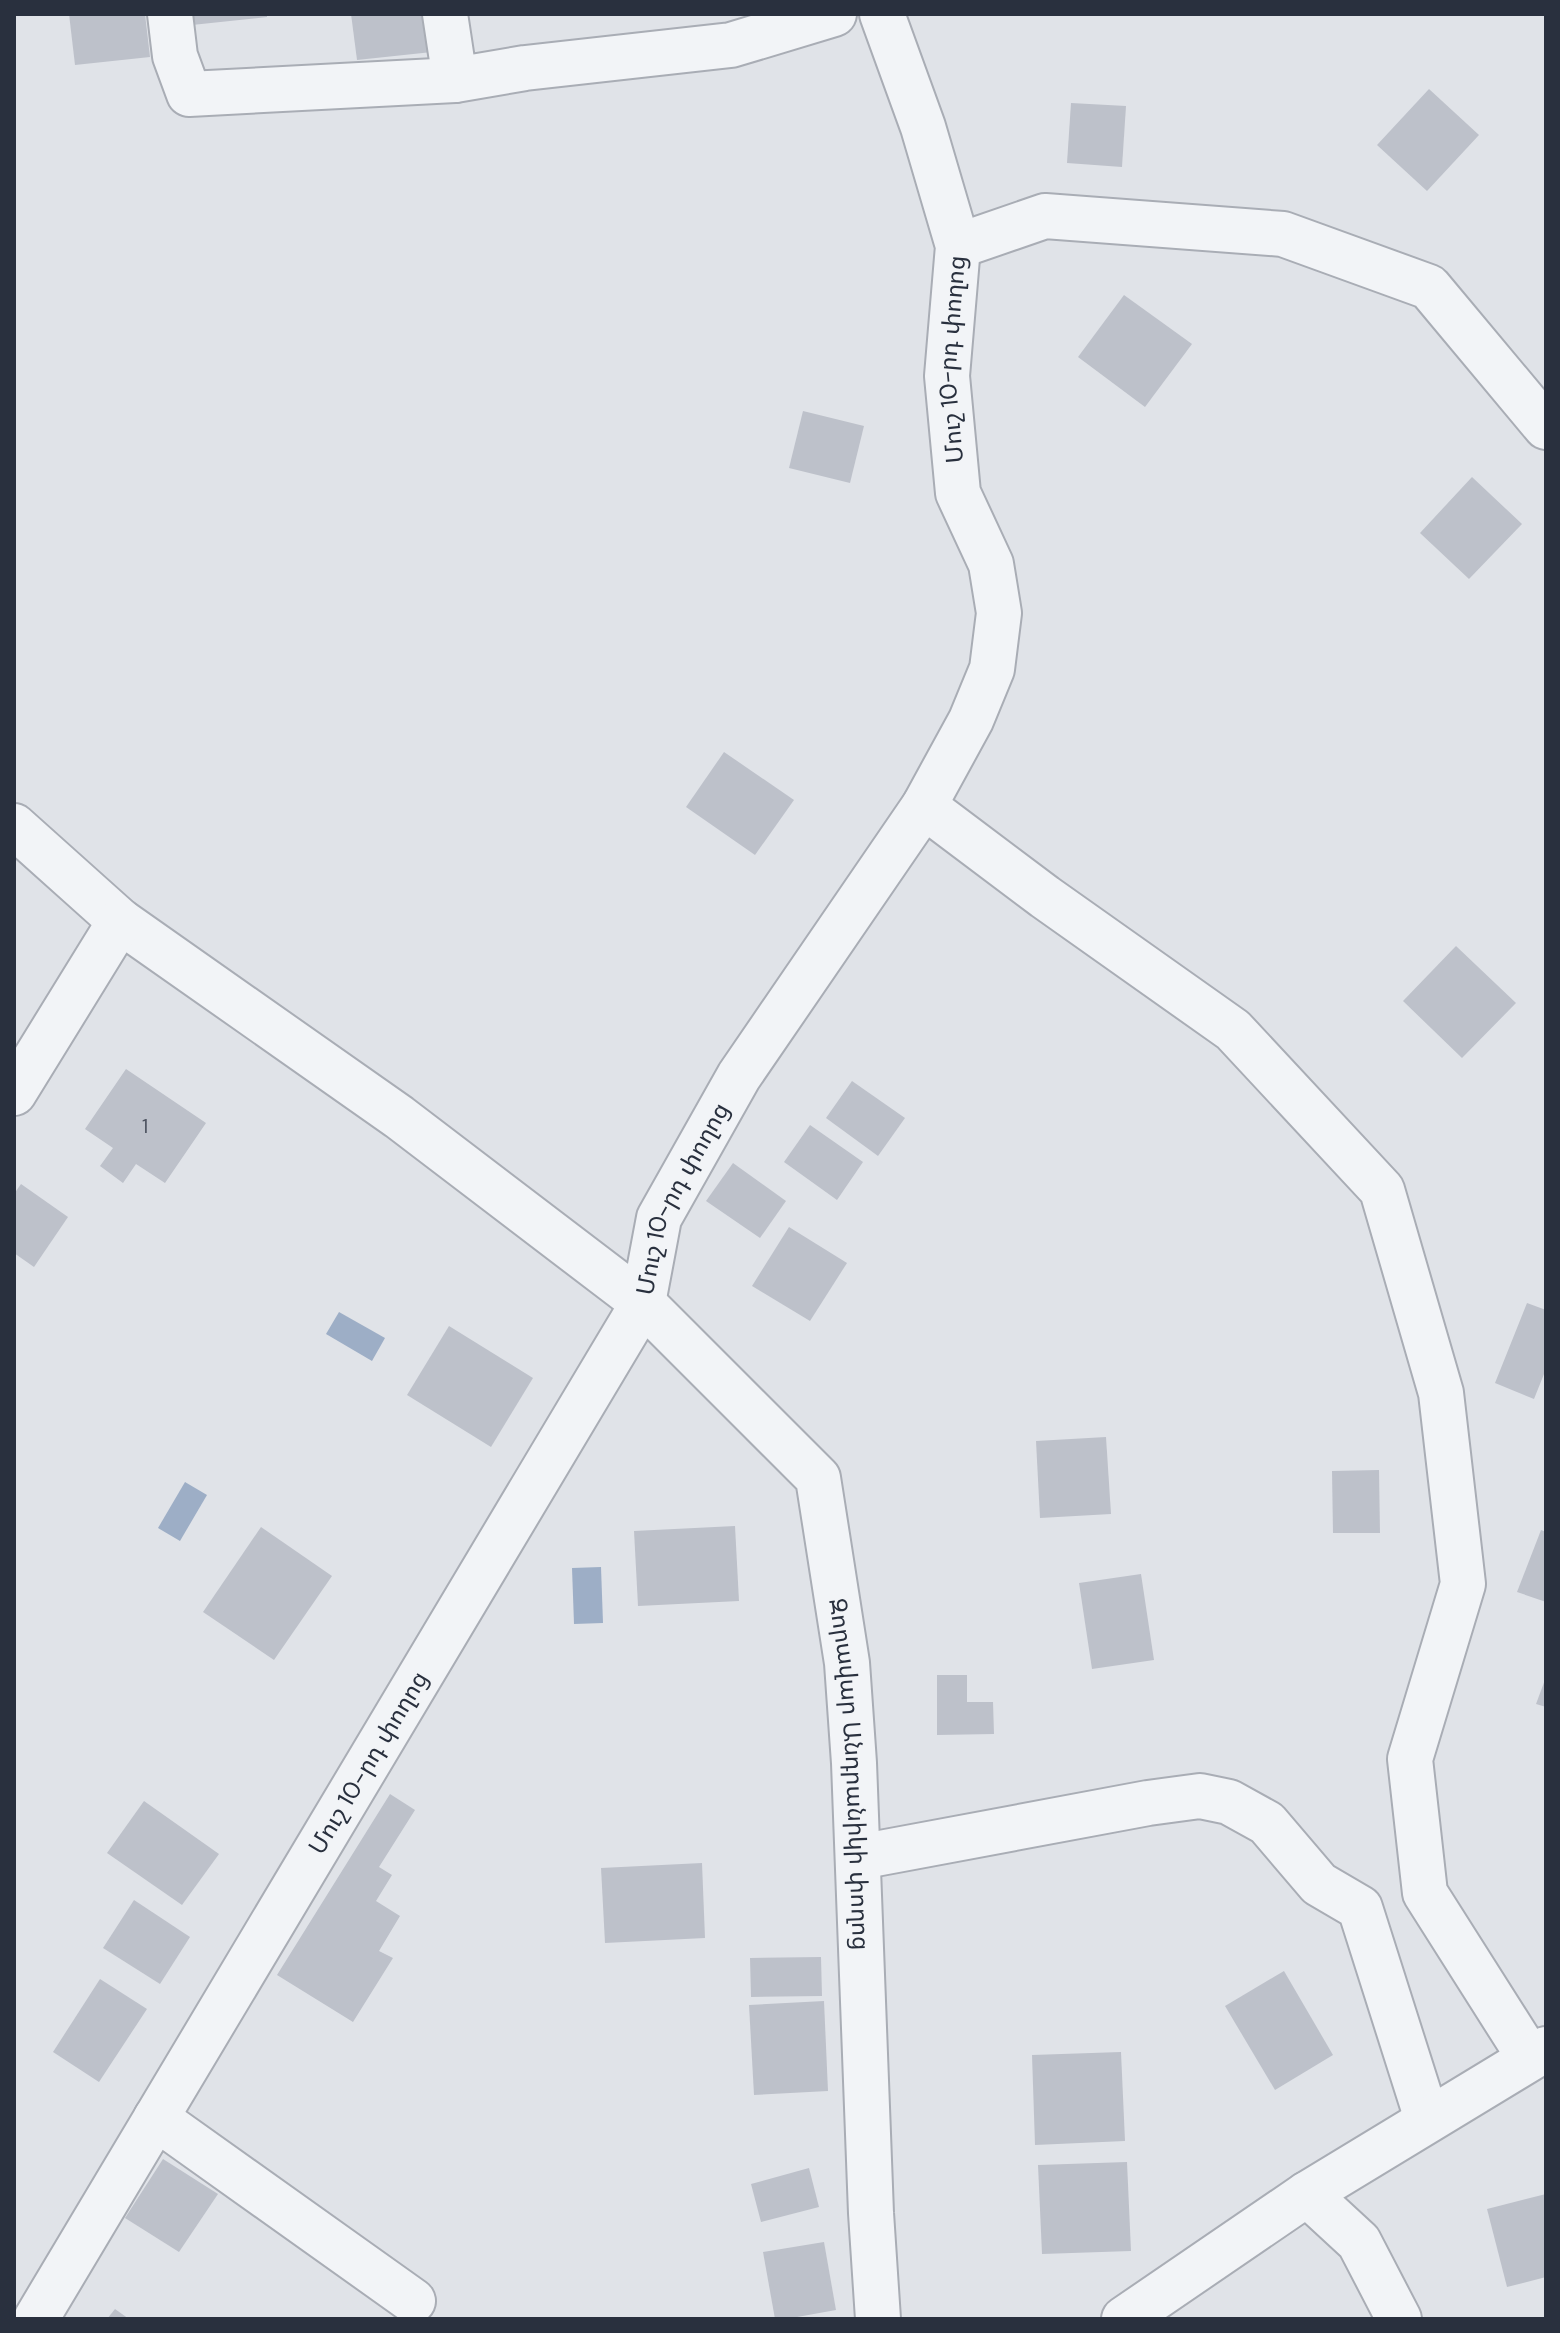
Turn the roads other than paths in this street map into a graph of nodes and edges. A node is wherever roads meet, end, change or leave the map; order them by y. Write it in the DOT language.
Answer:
graph roads {
  1 [pos="170,14"];
  2 [pos="445,14"];
  3 [pos="834,14"];
  4 [pos="882,14"];
  5 [pos="455,80"];
  6 [pos="958,246"];
  7 [pos="1546,427"];
  8 [pos="924,806"];
  9 [pos="14,826"];
  10 [pos="120,921"];
  11 [pos="14,1093"];
  12 [pos="643,1303"];
  13 [pos="859,1857"];
  14 [pos="1537,2053"];
  15 [pos="156,2118"];
  16 [pos="1427,2119"];
  17 [pos="1307,2194"];
  18 [pos="413,2301"];
  19 [pos="36,2319"];
  20 [pos="878,2319"];
  21 [pos="1124,2319"];
  22 [pos="1399,2319"];
  1 -- 5 [label="street"];
  2 -- 5 [label="street"];
  3 -- 5 [label="street"];
  4 -- 6 [label="street, Մուշ 10-րդ փողոց"];
  6 -- 7 [label="street"];
  6 -- 8 [label="street, Մուշ 10-րդ փողոց"];
  8 -- 12 [label="street, Մուշ 10-րդ փողոց"];
  8 -- 14 [label="street"];
  9 -- 10 [label="street, Զորավար Անդրանիկի փողոց"];
  10 -- 11 [label="street"];
  10 -- 12 [label="street, Զորավար Անդրանիկի փողոց"];
  12 -- 13 [label="street, Զորավար Անդրանիկի փողոց"];
  12 -- 15 [label="street, Մուշ 10-րդ փողոց"];
  13 -- 16 [label="street"];
  13 -- 20 [label="street, Զորավար Անդրանիկի փողոց"];
  14 -- 16 [label="street"];
  15 -- 18 [label="street"];
  15 -- 19 [label="street, Մուշ 10-րդ փողոց"];
  16 -- 17 [label="street"];
  17 -- 21 [label="street"];
  17 -- 22 [label="street"];
}
